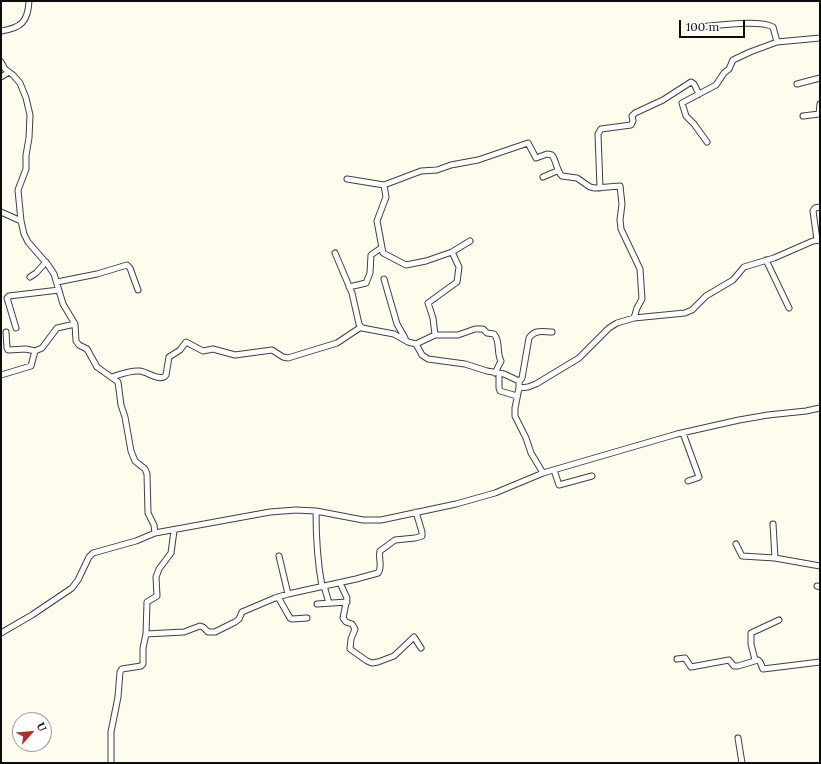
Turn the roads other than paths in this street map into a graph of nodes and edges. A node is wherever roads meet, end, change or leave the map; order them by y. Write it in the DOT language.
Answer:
graph roads {
  1 [pos="29,1"];
  2 [pos="697,27"];
  3 [pos="1,31"];
  4 [pos="820,38"];
  5 [pos="777,42"];
  6 [pos="1,62"];
  7 [pos="9,72"];
  8 [pos="1,77"];
  9 [pos="820,78"];
  10 [pos="797,84"];
  11 [pos="699,94"];
  12 [pos="820,104"];
  13 [pos="803,116"];
  14 [pos="708,142"];
  15 [pos="557,171"];
  16 [pos="543,177"];
  17 [pos="347,179"];
  18 [pos="384,185"];
  19 [pos="600,188"];
  20 [pos="820,208"];
  21 [pos="1,212"];
  22 [pos="21,221"];
  23 [pos="819,240"];
  24 [pos="470,241"];
  25 [pos="381,248"];
  26 [pos="452,252"];
  27 [pos="336,253"];
  28 [pos="766,260"];
  29 [pos="46,262"];
  30 [pos="30,277"];
  31 [pos="384,279"];
  32 [pos="57,282"];
  33 [pos="349,287"];
  34 [pos="59,290"];
  35 [pos="138,290"];
  36 [pos="789,308"];
  37 [pos="634,318"];
  38 [pos="75,324"];
  39 [pos="360,327"];
  40 [pos="16,328"];
  41 [pos="6,332"];
  42 [pos="552,332"];
  43 [pos="434,335"];
  44 [pos="407,342"];
  45 [pos="416,344"];
  46 [pos="35,350"];
  47 [pos="497,373"];
  48 [pos="1,375"];
  49 [pos="112,377"];
  50 [pos="519,382"];
  51 [pos="519,388"];
  52 [pos="517,396"];
  53 [pos="820,408"];
  54 [pos="683,432"];
  55 [pos="554,470"];
  56 [pos="543,473"];
  57 [pos="592,476"];
  58 [pos="688,481"];
  59 [pos="316,511"];
  60 [pos="416,512"];
  61 [pos="773,524"];
  62 [pos="174,531"];
  63 [pos="155,533"];
  64 [pos="736,544"];
  65 [pos="279,556"];
  66 [pos="775,558"];
  67 [pos="820,566"];
  68 [pos="340,583"];
  69 [pos="323,586"];
  70 [pos="288,594"];
  71 [pos="278,597"];
  72 [pos="347,602"];
  73 [pos="328,603"];
  74 [pos="317,604"];
  75 [pos="307,618"];
  76 [pos="778,620"];
  77 [pos="1,633"];
  78 [pos="146,634"];
  79 [pos="421,648"];
  80 [pos="677,659"];
  81 [pos="755,660"];
  82 [pos="820,662"];
  83 [pos="738,738"];
  84 [pos="111,763"];
  85 [pos="742,763"];
  1 -- 3 [label="street"];
  2 -- 5 [label="street"];
  4 -- 5 [label="street"];
  5 -- 11 [label="street"];
  6 -- 7 [label="street"];
  7 -- 8 [label="street"];
  7 -- 22 [label="street"];
  9 -- 10 [label="street"];
  11 -- 14 [label="street"];
  11 -- 19 [label="street"];
  12 -- 13 [label="street"];
  15 -- 16 [label="street"];
  15 -- 18 [label="street"];
  15 -- 19 [label="street"];
  17 -- 18 [label="street"];
  18 -- 25 [label="street"];
  19 -- 37 [label="street"];
  20 -- 23 [label="street"];
  21 -- 22 [label="street"];
  22 -- 29 [label="street"];
  23 -- 28 [label="street"];
  24 -- 26 [label="street"];
  25 -- 26 [label="street"];
  25 -- 33 [label="street"];
  26 -- 43 [label="street"];
  27 -- 33 [label="street"];
  28 -- 36 [label="street"];
  28 -- 37 [label="street"];
  29 -- 30 [label="street"];
  29 -- 32 [label="street"];
  31 -- 44 [label="street"];
  32 -- 34 [label="street"];
  32 -- 35 [label="street"];
  33 -- 39 [label="street"];
  34 -- 38 [label="street"];
  34 -- 40 [label="street"];
  37 -- 51 [label="street"];
  38 -- 46 [label="street"];
  38 -- 49 [label="street"];
  39 -- 44 [label="street"];
  39 -- 49 [label="street"];
  41 -- 46 [label="street"];
  42 -- 50 [label="street"];
  43 -- 45 [label="street"];
  43 -- 47 [label="street"];
  44 -- 45 [label="street"];
  45 -- 47 [label="street"];
  46 -- 48 [label="street"];
  47 -- 50 [label="street"];
  47 -- 52 [label="street"];
  49 -- 63 [label="street"];
  50 -- 51 [label="street"];
  51 -- 52 [label="street"];
  52 -- 56 [label="street"];
  53 -- 54 [label="street"];
  54 -- 55 [label="street"];
  54 -- 58 [label="street"];
  55 -- 56 [label="street"];
  55 -- 57 [label="street"];
  56 -- 60 [label="street"];
  59 -- 60 [label="street"];
  59 -- 62 [label="street"];
  59 -- 69 [label="street"];
  60 -- 68 [label="street"];
  61 -- 66 [label="street"];
  62 -- 63 [label="street"];
  62 -- 78 [label="street"];
  63 -- 77 [label="street"];
  64 -- 66 [label="street"];
  65 -- 70 [label="street"];
  66 -- 67 [label="street"];
  68 -- 69 [label="street"];
  68 -- 72 [label="street"];
  69 -- 70 [label="street"];
  69 -- 73 [label="street"];
  70 -- 71 [label="street"];
  71 -- 75 [label="street"];
  71 -- 78 [label="street"];
  72 -- 73 [label="street"];
  72 -- 79 [label="street"];
  73 -- 74 [label="street"];
  76 -- 81 [label="street"];
  78 -- 84 [label="street"];
  80 -- 81 [label="street"];
  81 -- 82 [label="street"];
  83 -- 85 [label="street"];
}
